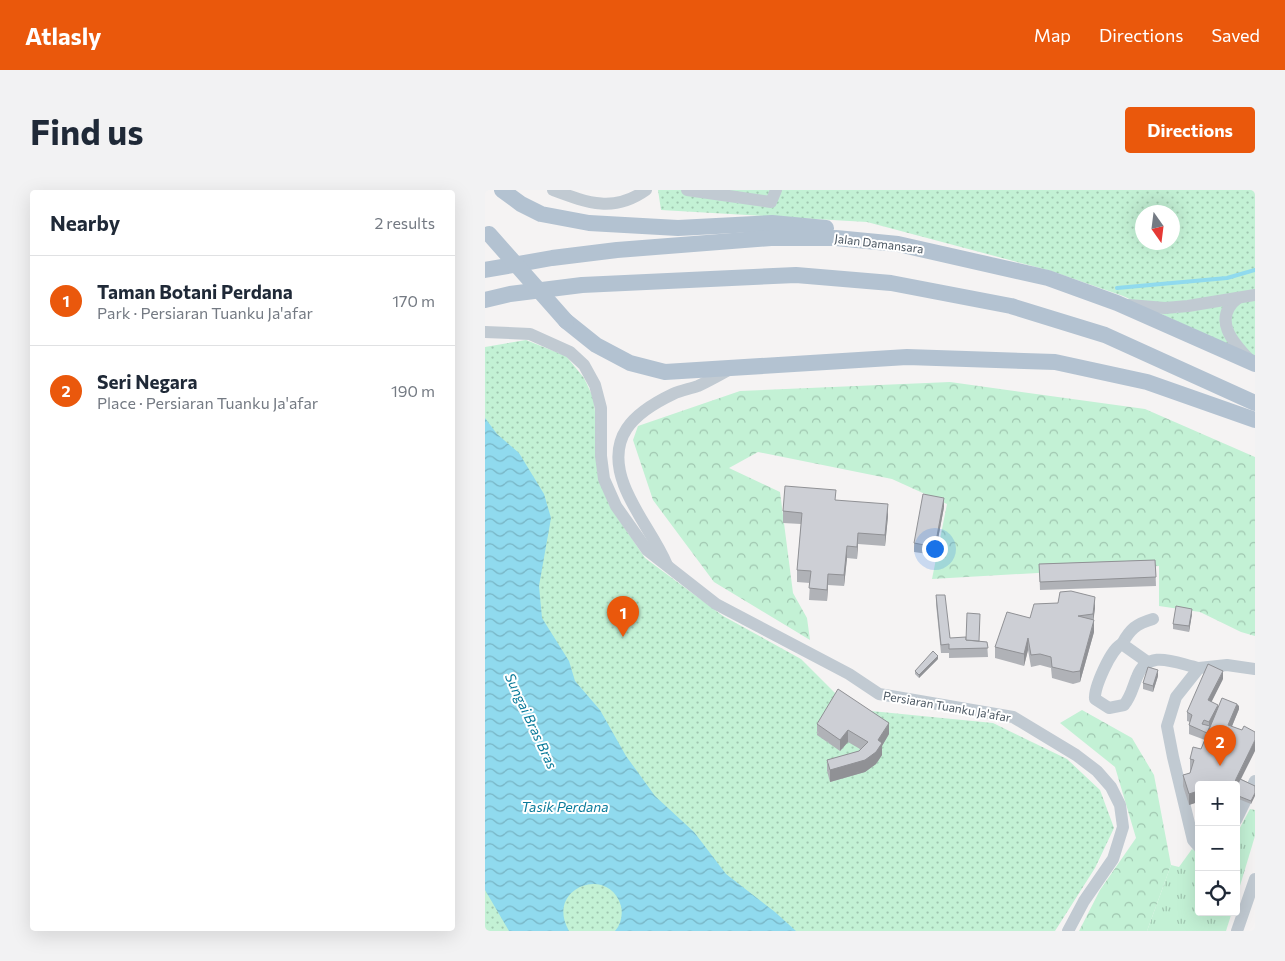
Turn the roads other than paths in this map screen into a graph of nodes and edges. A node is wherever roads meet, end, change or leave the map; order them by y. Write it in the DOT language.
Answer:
graph roads {
  1 [pos="553,190"];
  2 [pos="646,190"];
  3 [pos="687,190"];
  4 [pos="776,190"];
  5 [pos="503,191"];
  6 [pos="486,232"];
  7 [pos="898,244"];
  8 [pos="485,270"];
  9 [pos="1255,296"];
  10 [pos="1239,298"];
  11 [pos="485,300"];
  12 [pos="1117,303"];
  13 [pos="485,332"];
  14 [pos="1254,363"];
  15 [pos="731,369"];
  16 [pos="1194,398"];
  17 [pos="1255,403"];
  18 [pos="1255,420"];
  19 [pos="1255,432"];
  20 [pos="667,566"];
  21 [pos="1153,619"];
  22 [pos="1122,644"];
  23 [pos="1146,661"];
  24 [pos="1199,668"];
  25 [pos="1255,669"];
  26 [pos="1255,782"];
  27 [pos="1240,812"];
  28 [pos="1195,842"];
  29 [pos="1255,879"];
  30 [pos="1068,931"];
  31 [pos="1237,931"];
  1 -- 2 [label="street"];
  3 -- 4 [label="street"];
  5 -- 7 [label="main road"];
  6 -- 15 [label="main road, bridge"];
  7 -- 8 [label="main road, Jalan Damansara"];
  7 -- 12 [label="main road, Jalan Damansara"];
  9 -- 10 [label="street"];
  10 -- 12 [label="street"];
  10 -- 14 [label="street"];
  11 -- 17 [label="main road"];
  12 -- 14 [label="main road, Jalan Damansara"];
  13 -- 20 [label="street, Persiaran Tuanku Ja'afar"];
  15 -- 16 [label="main road"];
  15 -- 20 [label="street"];
  16 -- 18 [label="main road"];
  16 -- 19 [label="main road"];
  20 -- 30 [label="street, Persiaran Tuanku Ja'afar"];
  21 -- 22 [label="street"];
  22 -- 23 [label="street"];
  22 -- 23 [label="street"];
  23 -- 24 [label="street"];
  24 -- 25 [label="street"];
  24 -- 28 [label="street"];
  26 -- 27 [label="street"];
  29 -- 31 [label="street"];
}
